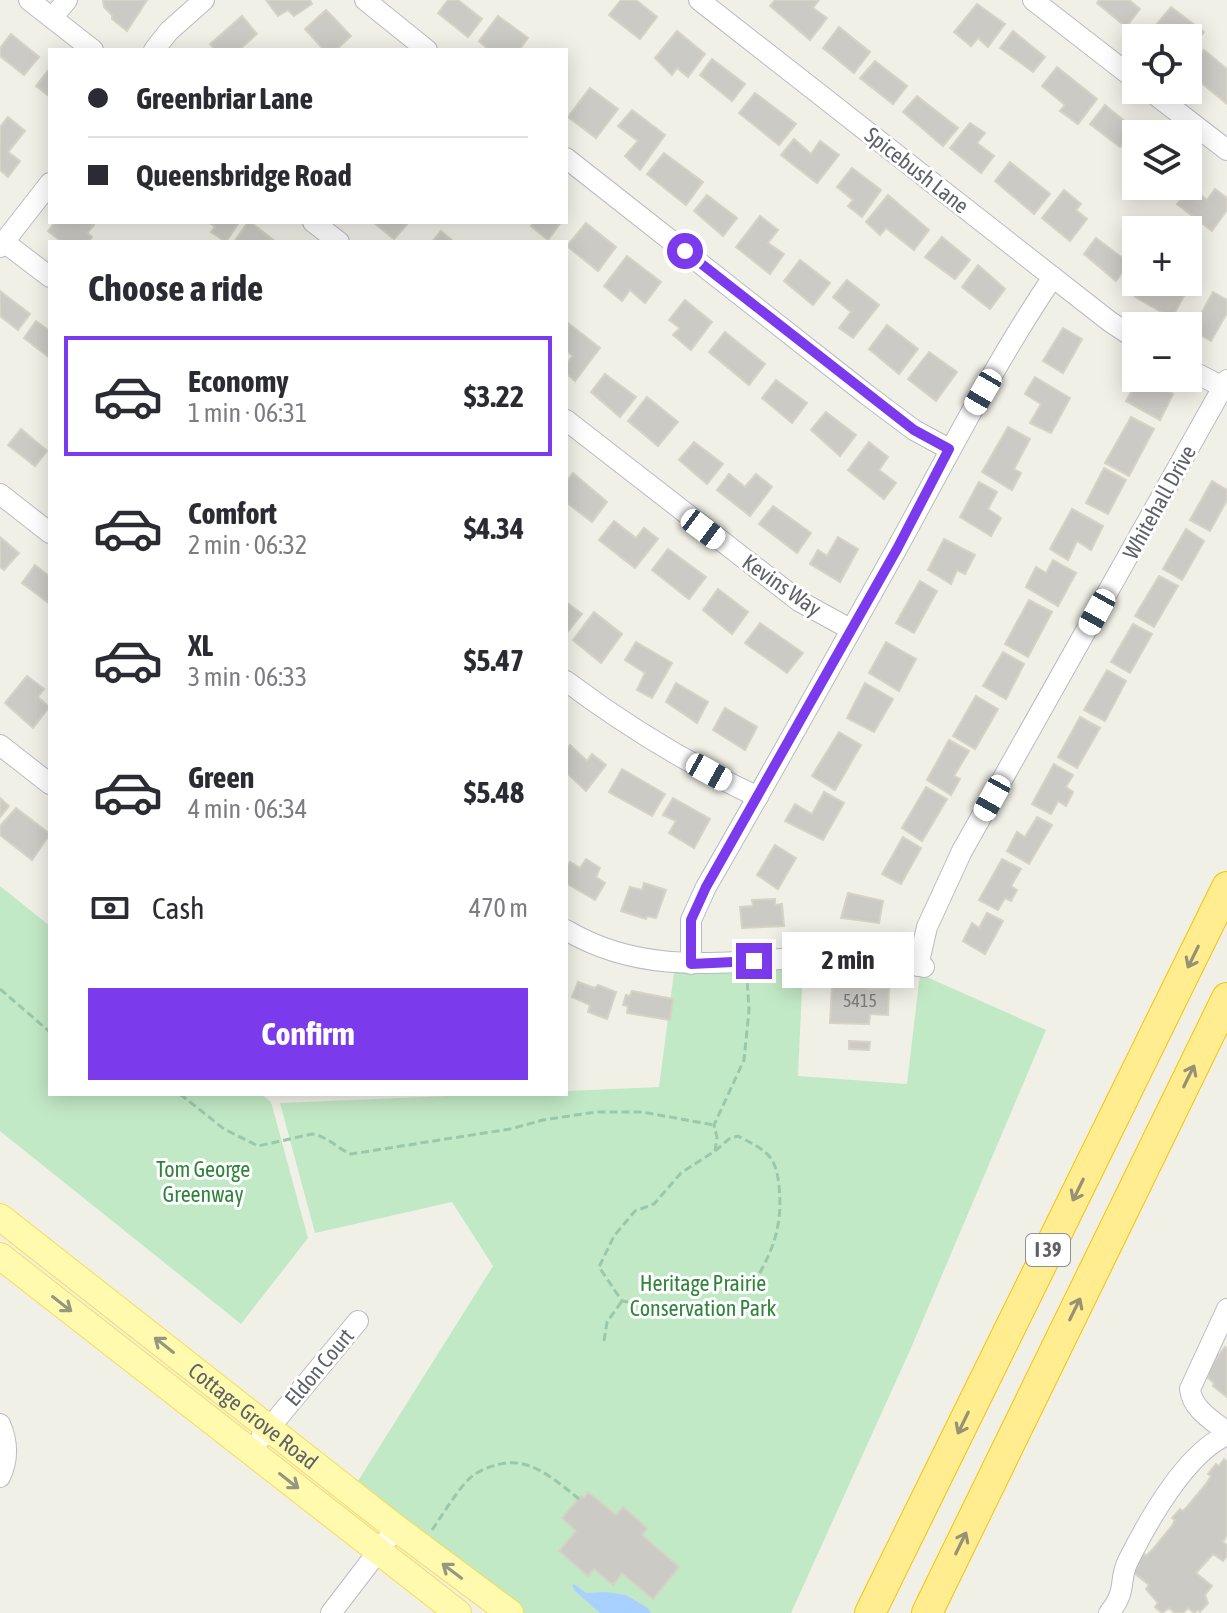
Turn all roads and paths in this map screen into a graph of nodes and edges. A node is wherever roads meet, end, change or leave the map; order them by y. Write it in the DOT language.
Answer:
graph roads {
  1 [pos="29,0"];
  2 [pos="67,0"];
  3 [pos="204,0"];
  4 [pos="365,0"];
  5 [pos="699,0"];
  6 [pos="1033,0"];
  7 [pos="52,18"];
  8 [pos="90,48"];
  9 [pos="156,48"];
  10 [pos="425,48"];
  11 [pos="1122,69"];
  12 [pos="1167,104"];
  13 [pos="1227,150"];
  14 [pos="568,160"];
  15 [pos="48,186"];
  16 [pos="316,224"];
  17 [pos="336,240"];
  18 [pos="2,244"];
  19 [pos="48,276"];
  20 [pos="1053,277"];
  21 [pos="1122,329"];
  22 [pos="1202,375"];
  23 [pos="1225,384"];
  24 [pos="568,422"];
  25 [pos="949,449"];
  26 [pos="0,494"];
  27 [pos="48,531"];
  28 [pos="850,629"];
  29 [pos="568,682"];
  30 [pos="0,745"];
  31 [pos="48,782"];
  32 [pos="758,797"];
  33 [pos="1227,887"];
  34 [pos="568,931"];
  35 [pos="691,964"];
  36 [pos="746,974"];
  37 [pos="0,989"];
  38 [pos="1227,998"];
  39 [pos="48,1030"];
  40 [pos="183,1096"];
  41 [pos="714,1125"];
  42 [pos="715,1151"];
  43 [pos="0,1217"];
  44 [pos="0,1256"];
  45 [pos="622,1301"];
  46 [pos="1227,1309"];
  47 [pos="358,1321"];
  48 [pos="604,1341"];
  49 [pos="0,1424"];
  50 [pos="270,1428"];
  51 [pos="1227,1434"];
  52 [pos="251,1451"];
  53 [pos="0,1477"];
  54 [pos="579,1499"];
  55 [pos="396,1528"];
  56 [pos="432,1530"];
  57 [pos="379,1551"];
  58 [pos="1117,1610"];
  59 [pos="331,1613"];
  60 [pos="458,1613"];
  61 [pos="510,1613"];
  62 [pos="870,1613"];
  63 [pos="927,1613"];
  1 -- 7 [label="street"];
  2 -- 7 [label="street"];
  3 -- 9 [label="street"];
  4 -- 10 [label="street"];
  5 -- 20 [label="street, Spicebush Lane"];
  6 -- 11 [label="street"];
  7 -- 8 [label="street"];
  12 -- 13 [label="street"];
  14 -- 25 [label="street"];
  15 -- 18 [label="street"];
  16 -- 17 [label="street"];
  18 -- 19 [label="street"];
  20 -- 21 [label="street, Spicebush Lane"];
  20 -- 25 [label="street"];
  22 -- 23 [label="street"];
  23 -- 35 [label="street, Whitehall Drive"];
  24 -- 28 [label="street, Kevins Way"];
  25 -- 28 [label="street"];
  26 -- 27 [label="street"];
  28 -- 32 [label="street"];
  29 -- 32 [label="street"];
  30 -- 31 [label="street"];
  32 -- 35 [label="street"];
  33 -- 62 [label="highway, I 39, one-way"];
  34 -- 35 [label="street"];
  36 -- 41 [label="path"];
  37 -- 39 [label="path"];
  63 -- 38 [label="highway, I 39, one-way"];
  40 -- 41 [label="path"];
  41 -- 42 [label="path"];
  42 -- 45 [label="path"];
  42 -- 45 [label="path"];
  50 -- 43 [label="main road, Cottage Grove Road, one-way"];
  44 -- 52 [label="main road, Cottage Grove Road, one-way"];
  45 -- 48 [label="path"];
  46 -- 51 [label="street"];
  47 -- 50 [label="street, Eldon Court"];
  49 -- 53 [label="street"];
  50 -- 52 [label="street, Eldon Court"];
  50 -- 55 [label="main road, Cottage Grove Road"];
  51 -- 58 [label="street"];
  52 -- 57 [label="main road, Cottage Grove Road, one-way"];
  54 -- 56 [label="path"];
  55 -- 57 [label="street"];
  61 -- 55 [label="main road, Cottage Grove Road, one-way"];
  57 -- 59 [label="street"];
  57 -- 60 [label="main road, Cottage Grove Road"];
}
